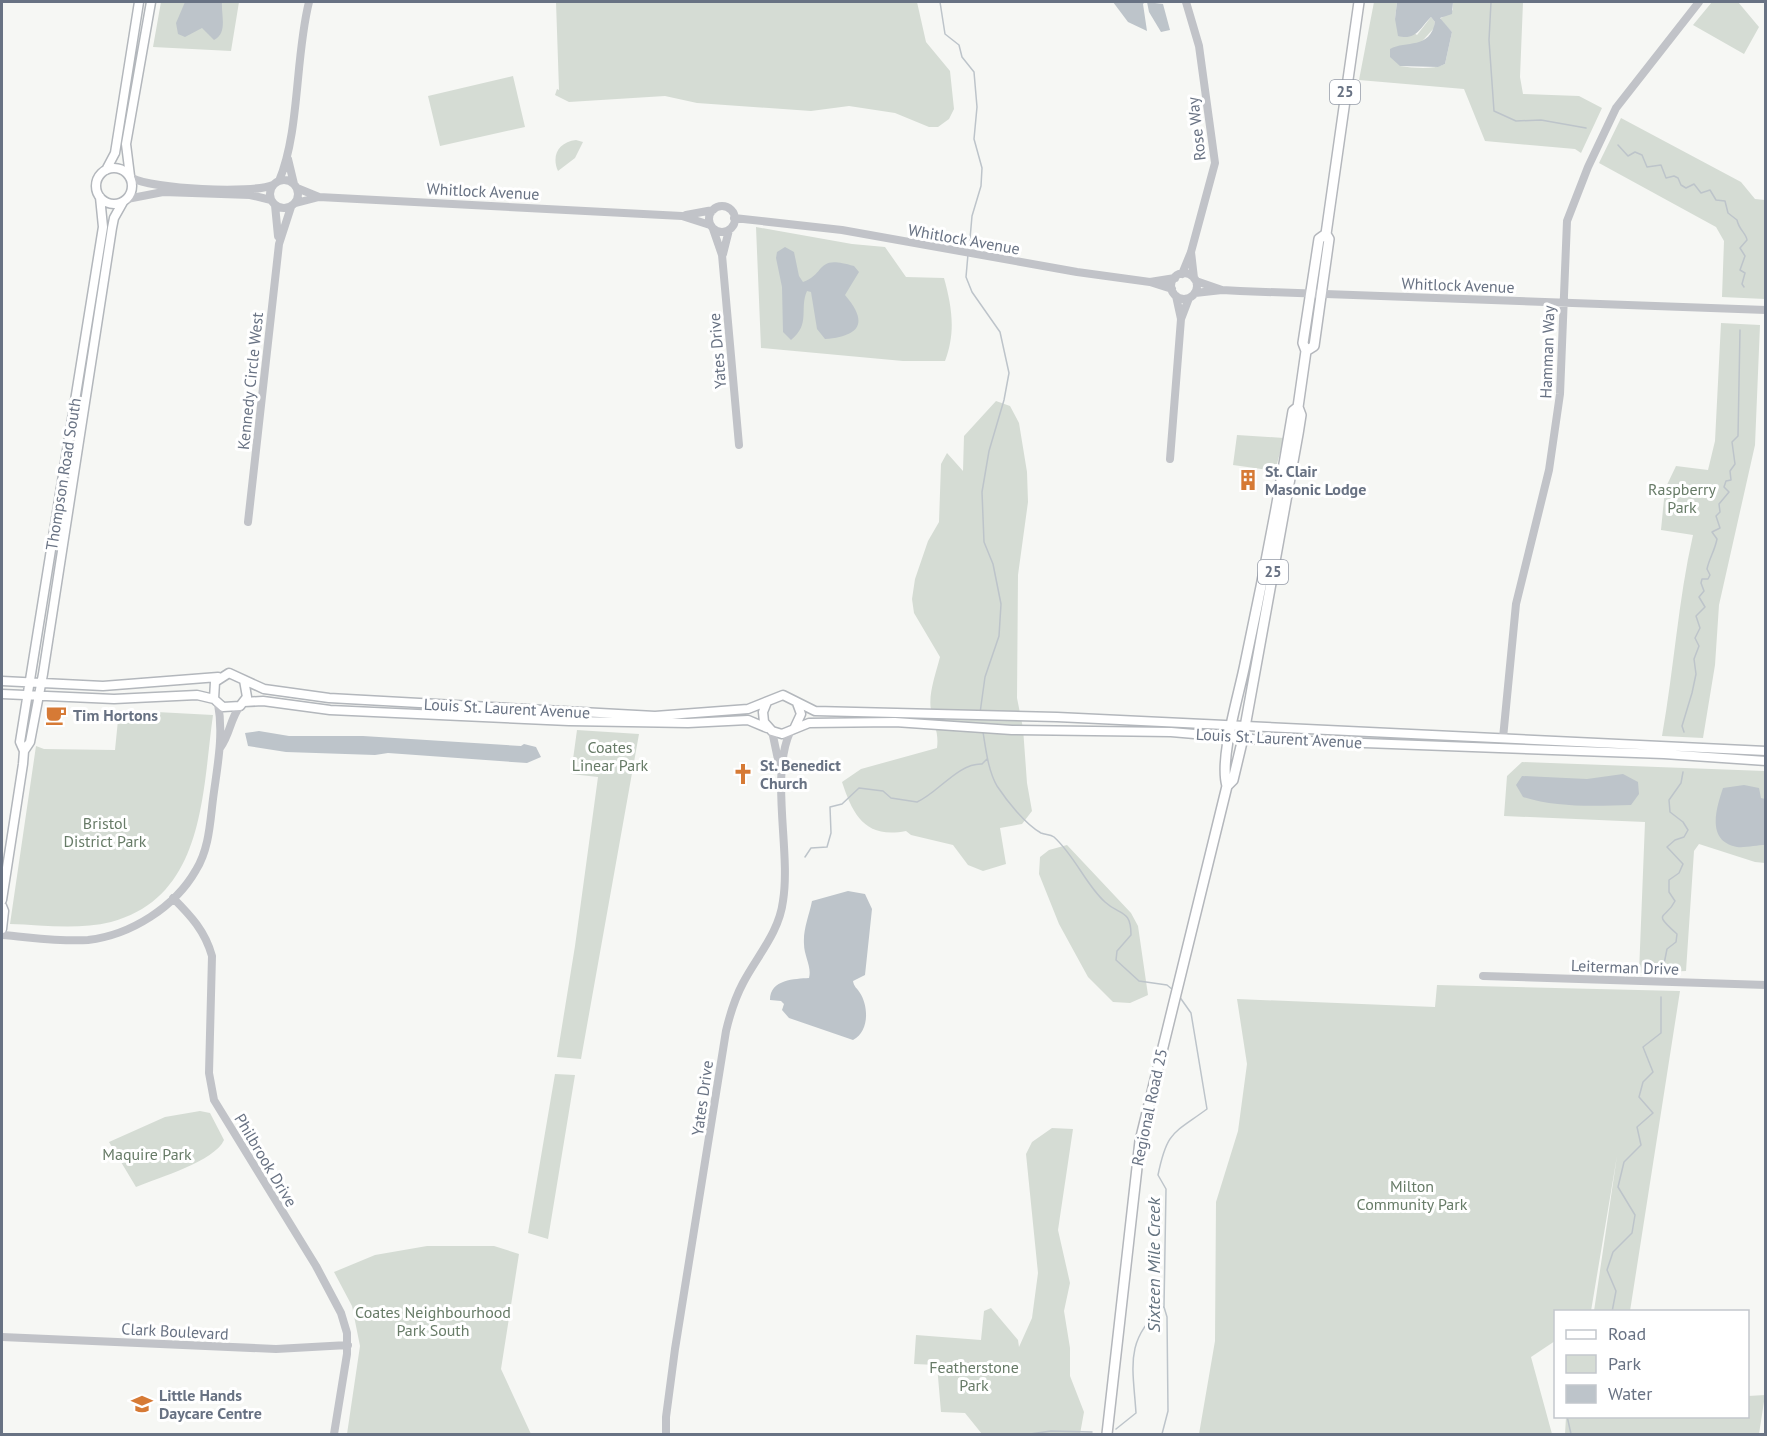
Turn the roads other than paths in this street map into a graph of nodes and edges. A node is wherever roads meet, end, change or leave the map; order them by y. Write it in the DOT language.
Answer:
graph roads {
  1 [pos="139,2"];
  2 [pos="151,2"];
  3 [pos="309,2"];
  4 [pos="1186,2"];
  5 [pos="1359,2"];
  6 [pos="1699,2"];
  7 [pos="288,159"];
  8 [pos="106,170"];
  9 [pos="131,177"];
  10 [pos="276,183"];
  11 [pos="296,186"];
  12 [pos="319,196"];
  13 [pos="100,197"];
  14 [pos="125,200"];
  15 [pos="273,203"];
  16 [pos="293,205"];
  17 [pos="713,210"];
  18 [pos="682,216"];
  19 [pos="732,225"];
  20 [pos="711,227"];
  21 [pos="279,244"];
  22 [pos="1191,252"];
  23 [pos="722,255"];
  24 [pos="1179,276"];
  25 [pos="1195,279"];
  26 [pos="1150,282"];
  27 [pos="1222,290"];
  28 [pos="1174,293"];
  29 [pos="1316,293"];
  30 [pos="1192,296"];
  31 [pos="1562,303"];
  32 [pos="1766,310"];
  33 [pos="1181,319"];
  34 [pos="1298,407"];
  35 [pos="739,445"];
  36 [pos="1170,459"];
  37 [pos="248,522"];
  38 [pos="218,677"];
  39 [pos="244,680"];
  40 [pos="2,681"];
  41 [pos="31,682"];
  42 [pos="41,683"];
  43 [pos="2,694"];
  44 [pos="34,695"];
  45 [pos="770,700"];
  46 [pos="216,701"];
  47 [pos="796,702"];
  48 [pos="242,704"];
  49 [pos="771,730"];
  50 [pos="792,731"];
  51 [pos="1231,732"];
  52 [pos="1243,733"];
  53 [pos="1503,738"];
  54 [pos="220,748"];
  55 [pos="1766,751"];
  56 [pos="1766,761"];
  57 [pos="782,776"];
  58 [pos="1227,786"];
  59 [pos="173,898"];
  60 [pos="2,900"];
  61 [pos="2,906"];
  62 [pos="2,929"];
  63 [pos="2,935"];
  64 [pos="1484,976"];
  65 [pos="1766,985"];
  66 [pos="2,1337"];
  67 [pos="348,1346"];
  68 [pos="334,1434"];
  69 [pos="666,1434"];
  70 [pos="1107,1434"];
  1 -- 8 [label="main road"];
  2 -- 9 [label="main road"];
  3 -- 7 [label="street"];
  4 -- 22 [label="street, Rose Way"];
  5 -- 29 [label="main road, Regional Road 25 / 25"];
  6 -- 31 [label="street, Hamman Way"];
  7 -- 10 [label="street"];
  7 -- 11 [label="street"];
  8 -- 9 [label="main road"];
  8 -- 13 [label="main road"];
  9 -- 10 [label="street"];
  9 -- 14 [label="main road"];
  10 -- 11 [label="street"];
  10 -- 15 [label="street"];
  11 -- 12 [label="street, Whitlock Avenue"];
  11 -- 16 [label="street"];
  12 -- 16 [label="street, Whitlock Avenue"];
  12 -- 18 [label="street, Whitlock Avenue"];
  13 -- 14 [label="main road"];
  13 -- 41 [label="main road, Thompson Road South"];
  14 -- 15 [label="street"];
  14 -- 42 [label="main road, Thompson Road South"];
  15 -- 16 [label="street"];
  15 -- 21 [label="street, Kennedy Circle West"];
  16 -- 21 [label="street, Kennedy Circle West"];
  17 -- 18 [label="street, Whitlock Avenue"];
  17 -- 19 [label="street"];
  17 -- 20 [label="street"];
  18 -- 20 [label="street, Whitlock Avenue"];
  19 -- 20 [label="street"];
  19 -- 23 [label="street, Yates Drive"];
  19 -- 26 [label="street, Whitlock Avenue"];
  20 -- 23 [label="street, Yates Drive"];
  21 -- 37 [label="street, Kennedy Circle West"];
  22 -- 24 [label="street, Rose Way"];
  22 -- 25 [label="street, Rose Way"];
  23 -- 35 [label="street, Yates Drive"];
  24 -- 25 [label="street, Whitlock Avenue"];
  24 -- 26 [label="street, Whitlock Avenue"];
  24 -- 28 [label="street, Rose Way"];
  25 -- 27 [label="street, Whitlock Avenue"];
  25 -- 30 [label="street, Rose Way"];
  26 -- 28 [label="street, Whitlock Avenue"];
  27 -- 29 [label="street, Whitlock Avenue"];
  27 -- 30 [label="street, Whitlock Avenue"];
  28 -- 30 [label="street, Whitlock Avenue"];
  28 -- 33 [label="street"];
  29 -- 31 [label="street, Whitlock Avenue"];
  29 -- 34 [label="main road, Regional Road 25 / 25"];
  30 -- 33 [label="street"];
  31 -- 32 [label="street, Whitlock Avenue"];
  31 -- 53 [label="street, Hamman Way"];
  33 -- 36 [label="street"];
  34 -- 51 [label="main road, Regional Road 25 / 25"];
  34 -- 52 [label="main road, Regional Road 25 / 25"];
  38 -- 39 [label="main road"];
  38 -- 42 [label="main road"];
  38 -- 46 [label="main road"];
  39 -- 45 [label="main road, Louis St. Laurent Avenue"];
  39 -- 48 [label="main road"];
  40 -- 41 [label="main road"];
  41 -- 42 [label="main road"];
  41 -- 44 [label="main road, Thompson Road South"];
  42 -- 44 [label="main road, Thompson Road South"];
  43 -- 44 [label="main road"];
  44 -- 46 [label="main road"];
  44 -- 60 [label="main road, Thompson Road South"];
  45 -- 47 [label="main road"];
  45 -- 49 [label="main road"];
  46 -- 48 [label="main road"];
  46 -- 54 [label="street"];
  47 -- 50 [label="main road"];
  47 -- 51 [label="main road, Louis St. Laurent Avenue"];
  48 -- 49 [label="main road, Louis St. Laurent Avenue"];
  48 -- 54 [label="street"];
  49 -- 50 [label="main road"];
  49 -- 57 [label="street, Yates Drive"];
  50 -- 51 [label="main road, Louis St. Laurent Avenue"];
  50 -- 57 [label="street, Yates Drive"];
  51 -- 52 [label="main road, Louis St. Laurent Avenue"];
  51 -- 58 [label="main road, Regional Road 25 / 25"];
  52 -- 53 [label="main road, Louis St. Laurent Avenue"];
  52 -- 56 [label="main road, Louis St. Laurent Avenue"];
  52 -- 58 [label="main road, Regional Road 25 / 25"];
  53 -- 55 [label="main road, Louis St. Laurent Avenue"];
  54 -- 59 [label="street"];
  57 -- 69 [label="street, Yates Drive"];
  58 -- 70 [label="main road, Regional Road 25 / 25"];
  59 -- 63 [label="street"];
  59 -- 67 [label="street, Philbrook Drive"];
  61 -- 62 [label="main road"];
  64 -- 65 [label="street, Leiterman Drive"];
  66 -- 67 [label="street, Clark Boulevard"];
  67 -- 68 [label="street, Philbrook Drive"];
}
